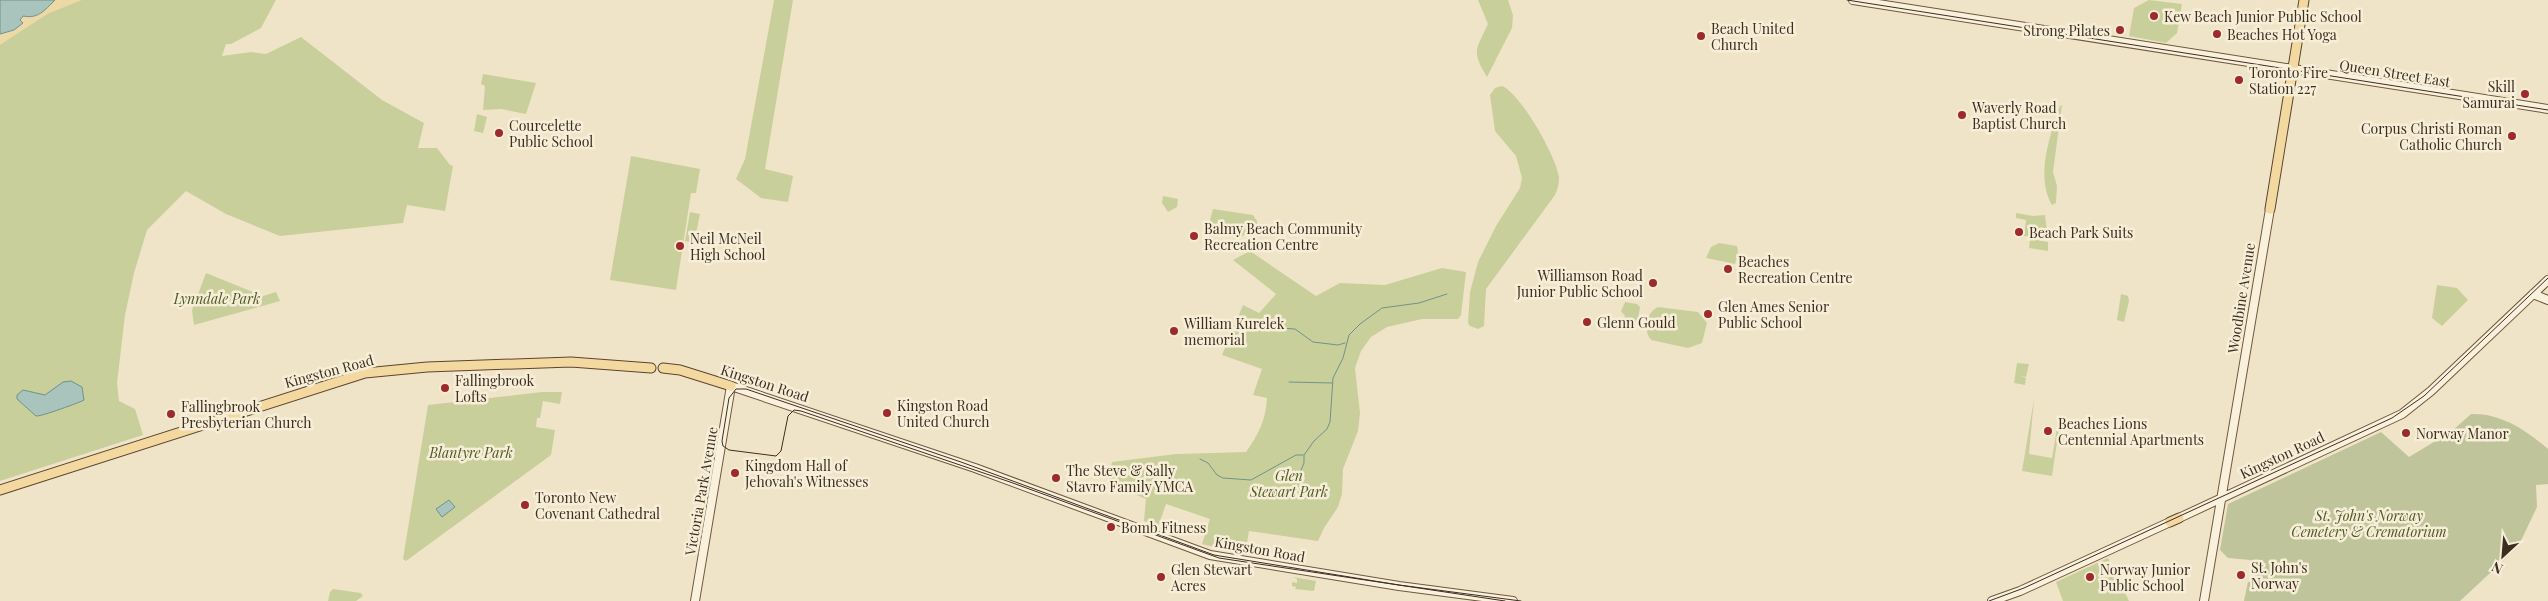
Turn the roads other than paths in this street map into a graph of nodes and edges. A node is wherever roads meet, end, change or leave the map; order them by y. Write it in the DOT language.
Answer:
graph roads {
  1 [pos="1853,0"];
  2 [pos="2304,0"];
  3 [pos="2292,70"];
  4 [pos="2548,109"];
  5 [pos="2270,208"];
  6 [pos="2548,280"];
  7 [pos="2534,294"];
  8 [pos="2548,300"];
  9 [pos="651,368"];
  10 [pos="662,368"];
  11 [pos="731,386"];
  12 [pos="0,490"];
  13 [pos="2222,498"];
  14 [pos="2179,518"];
  15 [pos="2170,522"];
  16 [pos="695,601"];
  17 [pos="1513,601"];
  18 [pos="1992,601"];
  19 [pos="2204,601"];
  1 -- 3 [label="main road, Queen Street East"];
  2 -- 3 [label="main road, Woodbine Avenue"];
  3 -- 4 [label="main road, Queen Street East"];
  3 -- 5 [label="main road, Woodbine Avenue"];
  5 -- 13 [label="main road, Woodbine Avenue"];
  6 -- 7 [label="main road, Kingston Road"];
  7 -- 8 [label="main road"];
  7 -- 13 [label="main road, Kingston Road"];
  9 -- 10 [label="main road, Kingston Road"];
  9 -- 12 [label="main road, Kingston Road"];
  10 -- 11 [label="main road, Kingston Road"];
  11 -- 16 [label="main road, Victoria Park Avenue"];
  11 -- 17 [label="main road, Kingston Road"];
  13 -- 14 [label="main road, Kingston Road"];
  13 -- 19 [label="main road, Woodbine Avenue"];
  14 -- 15 [label="main road, Kingston Road"];
  15 -- 18 [label="main road, Kingston Road"];
}
